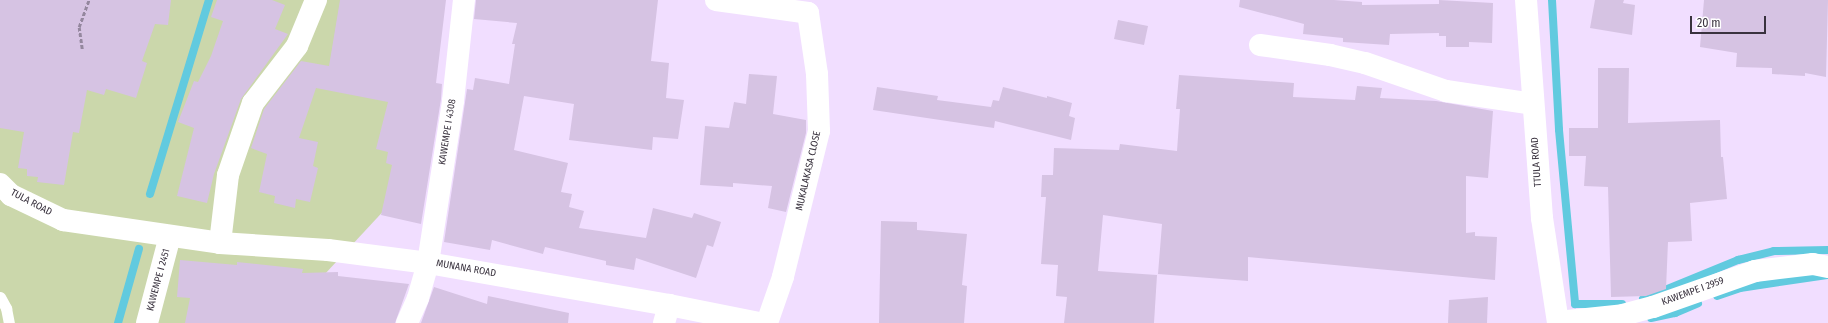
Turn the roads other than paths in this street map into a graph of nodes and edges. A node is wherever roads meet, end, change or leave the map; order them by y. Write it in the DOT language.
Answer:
graph roads {
  1 [pos="316,0"];
  2 [pos="464,0"];
  3 [pos="716,0"];
  4 [pos="1526,0"];
  5 [pos="1260,44"];
  6 [pos="1533,104"];
  7 [pos="0,184"];
  8 [pos="170,236"];
  9 [pos="220,243"];
  10 [pos="428,263"];
  11 [pos="1828,267"];
  12 [pos="0,297"];
  13 [pos="666,314"];
  14 [pos="9,323"];
  15 [pos="147,323"];
  16 [pos="407,323"];
  17 [pos="759,323"];
  18 [pos="767,323"];
  19 [pos="1558,323"];
  1 -- 9 [label="street"];
  2 -- 10 [label="street, KAWEMPE I 4308"];
  3 -- 18 [label="street, MUKALAKASA CLOSE"];
  4 -- 6 [label="street, TTULA ROAD"];
  5 -- 6 [label="street"];
  6 -- 19 [label="street, TTULA ROAD"];
  7 -- 8 [label="street, TULA ROAD"];
  8 -- 9 [label="street, MUNANA ROAD"];
  8 -- 15 [label="street, KAWEMPE I 2451"];
  9 -- 10 [label="street, MUNANA ROAD"];
  10 -- 13 [label="street, MUNANA ROAD"];
  10 -- 16 [label="street, KAWEMPE I 4308"];
  11 -- 19 [label="street, KAWEMPE I 2959"];
  12 -- 14 [label="lane"];
  13 -- 17 [label="street, MUNANA ROAD"];
}
